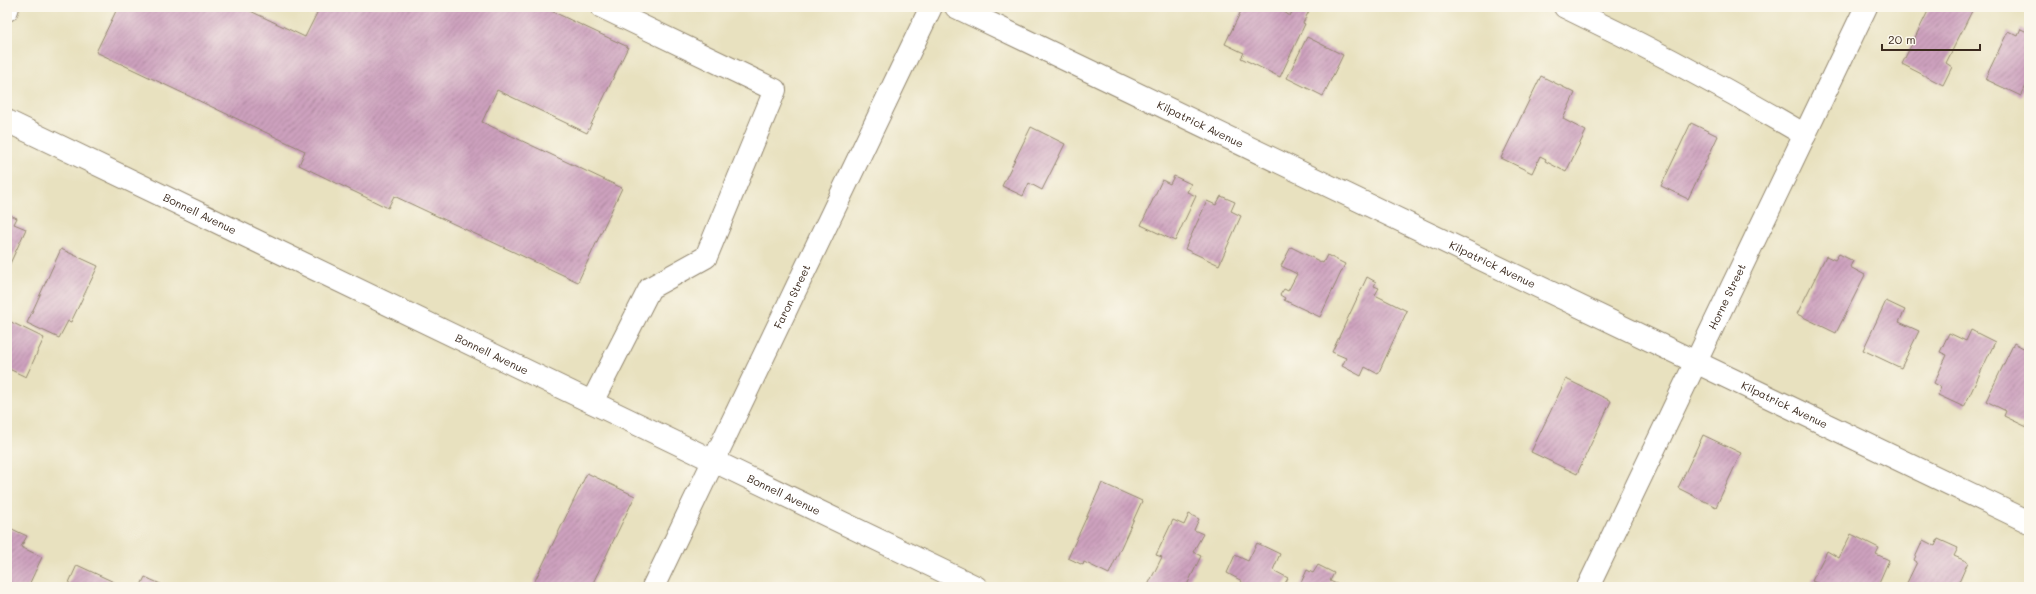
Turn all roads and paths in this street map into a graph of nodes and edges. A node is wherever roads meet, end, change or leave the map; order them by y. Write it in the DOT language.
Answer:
graph roads {
  1 [pos="602,7"];
  2 [pos="931,7"];
  3 [pos="956,7"];
  4 [pos="1566,7"];
  5 [pos="1866,7"];
  6 [pos="7,121"];
  7 [pos="1805,135"];
  8 [pos="1696,362"];
  9 [pos="592,402"];
  10 [pos="713,460"];
  11 [pos="2029,522"];
  12 [pos="652,587"];
  13 [pos="976,587"];
  14 [pos="1588,587"];
  1 -- 9 [label="street"];
  2 -- 10 [label="street, Faron Street"];
  3 -- 8 [label="street, Kilpatrick Avenue"];
  4 -- 7 [label="street"];
  5 -- 7 [label="street, Horne Street"];
  6 -- 9 [label="street, Bonnell Avenue"];
  7 -- 8 [label="street, Horne Street"];
  8 -- 11 [label="street, Kilpatrick Avenue"];
  8 -- 14 [label="street, Horne Street"];
  9 -- 10 [label="street, Bonnell Avenue"];
  10 -- 12 [label="street, Faron Street"];
  10 -- 13 [label="street, Bonnell Avenue"];
}
